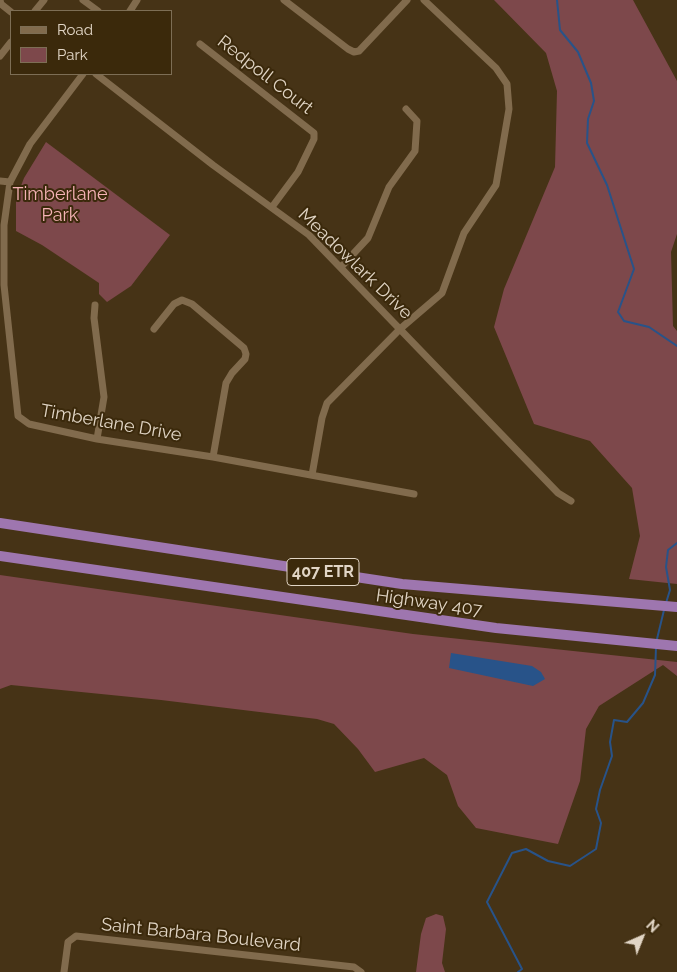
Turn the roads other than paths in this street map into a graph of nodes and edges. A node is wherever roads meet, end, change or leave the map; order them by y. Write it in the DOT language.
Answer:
graph roads {
  1 [pos="0,0"];
  2 [pos="44,0"];
  3 [pos="83,0"];
  4 [pos="284,0"];
  5 [pos="407,0"];
  6 [pos="424,0"];
  7 [pos="36,10"];
  8 [pos="97,10"];
  9 [pos="10,11"];
  10 [pos="10,43"];
  11 [pos="200,44"];
  12 [pos="0,56"];
  13 [pos="82,75"];
  14 [pos="97,75"];
  15 [pos="406,110"];
  16 [pos="0,181"];
  17 [pos="10,182"];
  18 [pos="272,206"];
  19 [pos="341,267"];
  20 [pos="95,305"];
  21 [pos="154,329"];
  22 [pos="400,329"];
  23 [pos="97,439"];
  24 [pos="213,457"];
  25 [pos="312,475"];
  26 [pos="414,494"];
  27 [pos="571,501"];
  28 [pos="0,522"];
  29 [pos="0,556"];
  30 [pos="677,607"];
  31 [pos="677,646"];
  32 [pos="64,972"];
  33 [pos="361,972"];
  1 -- 9 [label="street"];
  2 -- 7 [label="street"];
  3 -- 8 [label="street"];
  4 -- 5 [label="street"];
  6 -- 22 [label="street"];
  10 -- 12 [label="street"];
  11 -- 18 [label="street, Redpoll Court"];
  13 -- 17 [label="street, Timberlane Drive"];
  14 -- 18 [label="street, Meadowlark Drive"];
  15 -- 19 [label="street"];
  16 -- 17 [label="street"];
  17 -- 23 [label="street, Timberlane Drive"];
  18 -- 19 [label="street, Meadowlark Drive"];
  19 -- 22 [label="street, Meadowlark Drive"];
  20 -- 23 [label="street"];
  21 -- 24 [label="street"];
  22 -- 25 [label="street"];
  22 -- 27 [label="street, Meadowlark Drive"];
  23 -- 24 [label="street, Timberlane Drive"];
  24 -- 25 [label="street, Timberlane Drive"];
  25 -- 26 [label="street, Timberlane Drive"];
  28 -- 30 [label="highway, Highway 407 / 407 ETR"];
  29 -- 31 [label="highway, Highway 407 / 407 ETR"];
  32 -- 33 [label="street, Saint Barbara Boulevard"];
}
